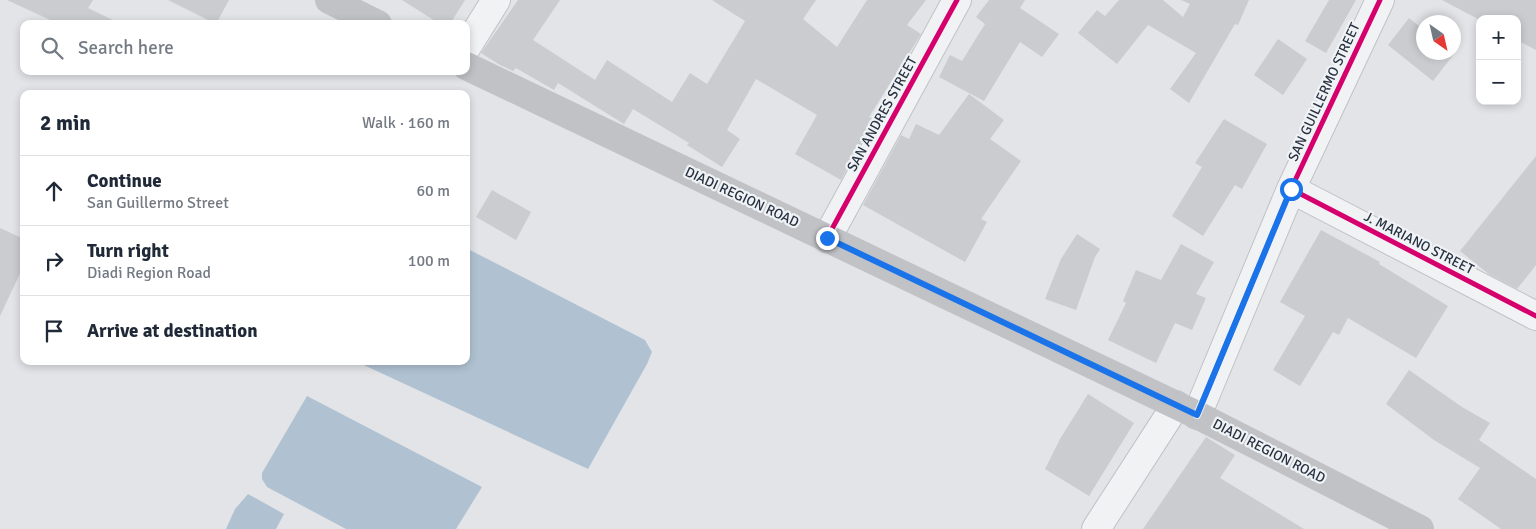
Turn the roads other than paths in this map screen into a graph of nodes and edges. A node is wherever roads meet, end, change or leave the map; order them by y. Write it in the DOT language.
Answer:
graph roads {
  1 [pos="329,0"];
  2 [pos="496,0"];
  3 [pos="957,0"];
  4 [pos="1380,0"];
  5 [pos="370,20"];
  6 [pos="470,42"];
  7 [pos="470,68"];
  8 [pos="1291,189"];
  9 [pos="827,238"];
  10 [pos="1536,316"];
  11 [pos="1186,410"];
  12 [pos="1096,529"];
  13 [pos="1420,529"];
  1 -- 5 [label="main road"];
  2 -- 6 [label="street"];
  3 -- 9 [label="street, SAN ANDRES STREET"];
  4 -- 8 [label="street, SAN GUILLERMO STREET"];
  7 -- 9 [label="main road, DIADI REGION ROAD"];
  8 -- 10 [label="street, J. MARIANO STREET"];
  8 -- 11 [label="street, SAN GUILLERMO STREET"];
  9 -- 11 [label="main road, DIADI REGION ROAD"];
  11 -- 12 [label="street, SAN GUILLERMO STREET"];
  11 -- 13 [label="main road, DIADI REGION ROAD"];
}
